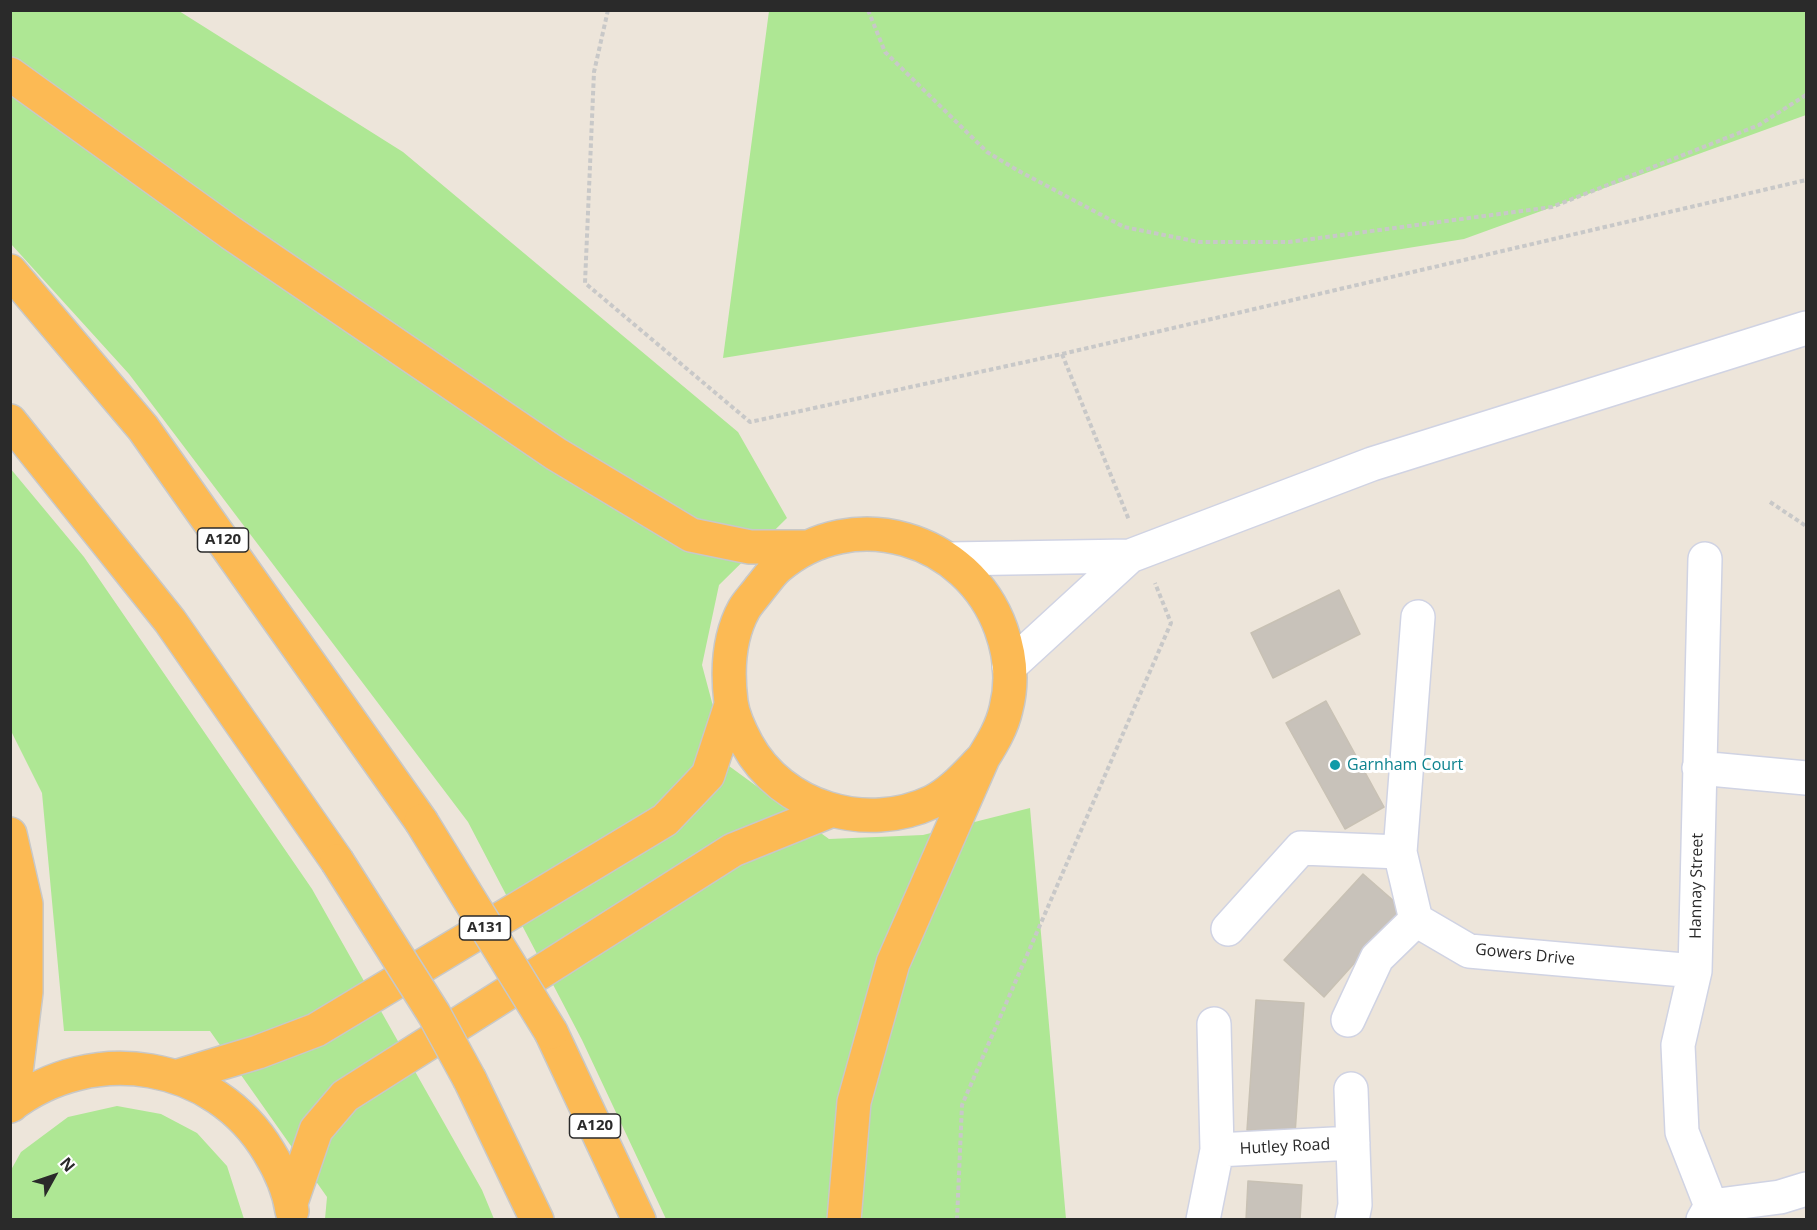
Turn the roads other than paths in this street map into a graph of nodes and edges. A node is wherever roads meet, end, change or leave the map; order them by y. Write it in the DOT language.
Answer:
graph roads {
  1 [pos="10,74"];
  2 [pos="10,271"];
  3 [pos="1806,328"];
  4 [pos="10,421"];
  5 [pos="809,547"];
  6 [pos="1136,553"];
  7 [pos="949,559"];
  8 [pos="1705,559"];
  9 [pos="1418,617"];
  10 [pos="1010,667"];
  11 [pos="731,705"];
  12 [pos="983,758"];
  13 [pos="1699,768"];
  14 [pos="1806,778"];
  15 [pos="830,811"];
  16 [pos="10,834"];
  17 [pos="1400,852"];
  18 [pos="1416,920"];
  19 [pos="1228,929"];
  20 [pos="1695,971"];
  21 [pos="1348,1020"];
  22 [pos="1214,1024"];
  23 [pos="175,1077"];
  24 [pos="1351,1089"];
  25 [pos="11,1106"];
  26 [pos="1353,1143"];
  27 [pos="1217,1150"];
  28 [pos="1806,1189"];
  29 [pos="292,1211"];
  30 [pos="1707,1213"];
  31 [pos="537,1220"];
  32 [pos="639,1220"];
  33 [pos="844,1220"];
  34 [pos="1203,1220"];
  35 [pos="1352,1220"];
  1 -- 5 [label="highway"];
  2 -- 32 [label="highway, A120, bridge"];
  3 -- 6 [label="street"];
  4 -- 31 [label="highway, bridge"];
  5 -- 7 [label="highway"];
  5 -- 11 [label="highway"];
  6 -- 7 [label="street"];
  6 -- 10 [label="street"];
  7 -- 10 [label="highway"];
  8 -- 13 [label="street, Hannay Street"];
  9 -- 17 [label="street"];
  10 -- 12 [label="highway"];
  11 -- 15 [label="highway"];
  11 -- 23 [label="highway, A131"];
  12 -- 15 [label="highway"];
  12 -- 33 [label="highway"];
  13 -- 14 [label="street"];
  13 -- 20 [label="street, Hannay Street"];
  15 -- 29 [label="highway"];
  16 -- 25 [label="highway"];
  17 -- 18 [label="street"];
  17 -- 19 [label="street"];
  18 -- 20 [label="street, Gowers Drive"];
  18 -- 21 [label="street"];
  20 -- 30 [label="street, Hannay Street"];
  22 -- 27 [label="street, Hutley Road"];
  23 -- 25 [label="highway"];
  23 -- 29 [label="highway"];
  24 -- 26 [label="street, Hutley Road"];
  26 -- 27 [label="street, Hutley Road"];
  26 -- 35 [label="street, Hutley Road"];
  27 -- 34 [label="street, Hutley Road"];
  28 -- 30 [label="street"];
}
